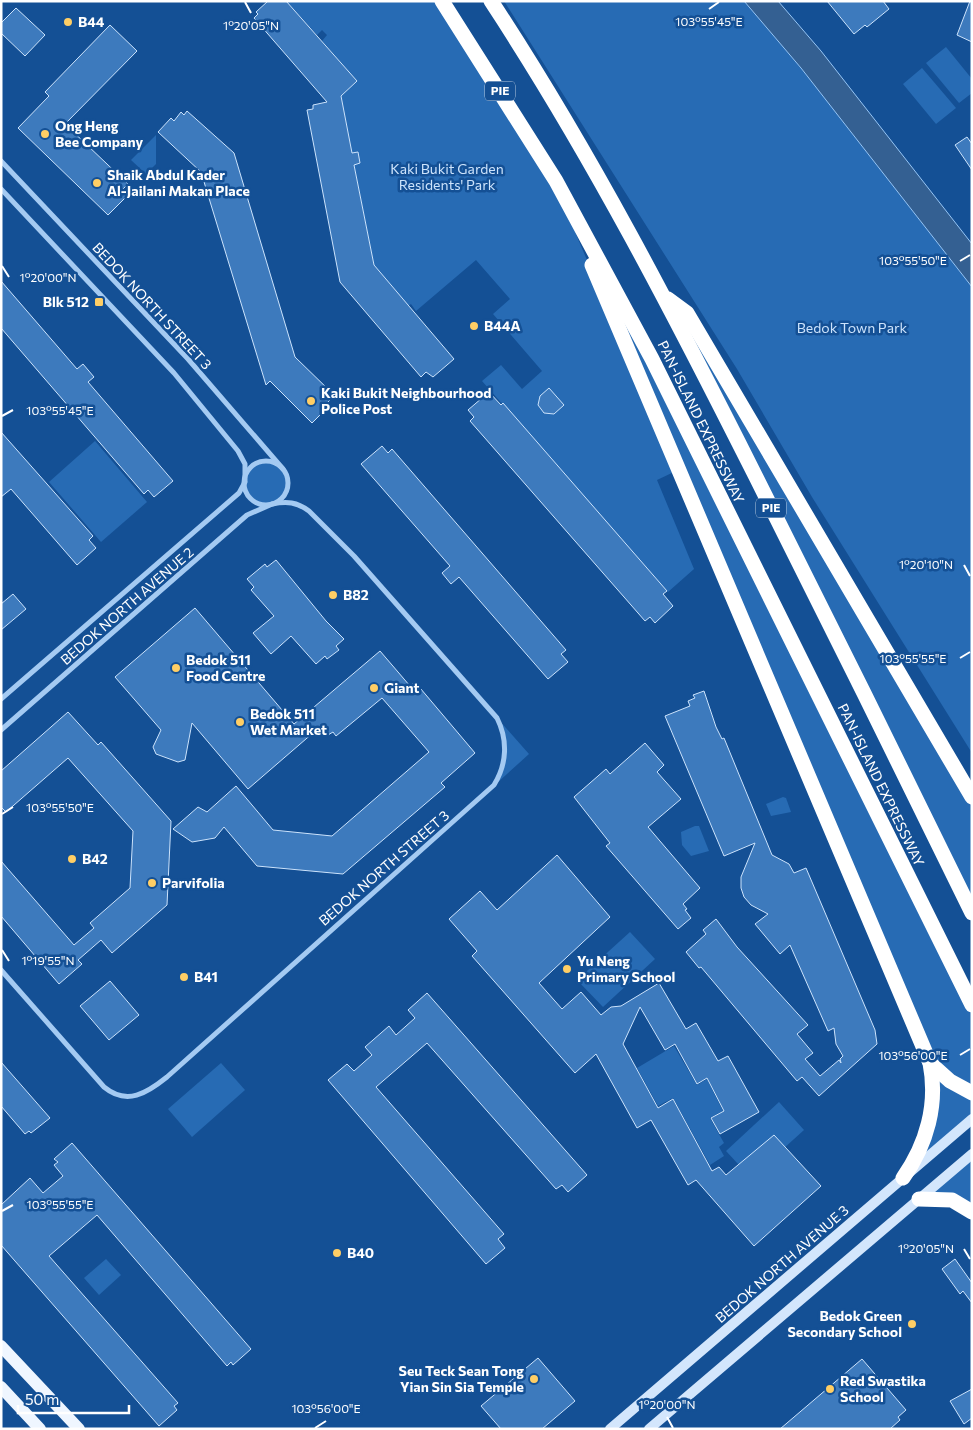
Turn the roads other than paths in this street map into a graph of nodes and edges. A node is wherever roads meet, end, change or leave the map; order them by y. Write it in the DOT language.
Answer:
graph roads {
  1 [pos="442,1"];
  2 [pos="491,1"];
  3 [pos="1,161"];
  4 [pos="556,181"];
  5 [pos="1,188"];
  6 [pos="665,297"];
  7 [pos="283,469"];
  8 [pos="245,481"];
  9 [pos="271,504"];
  10 [pos="1,699"];
  11 [pos="1,730"];
  12 [pos="972,797"];
  13 [pos="972,914"];
  14 [pos="1,970"];
  15 [pos="972,1005"];
  16 [pos="930,1063"];
  17 [pos="972,1093"];
  18 [pos="972,1119"];
  19 [pos="972,1154"];
  20 [pos="903,1178"];
  21 [pos="919,1199"];
  22 [pos="972,1212"];
  23 [pos="1,1346"];
  24 [pos="1,1387"];
  25 [pos="40,1429"];
  26 [pos="79,1429"];
  27 [pos="610,1429"];
  28 [pos="649,1429"];
  1 -- 4 [label="highway, PAN-ISLAND EXPRESSWAY / PIE"];
  2 -- 6 [label="highway, PAN-ISLAND EXPRESSWAY / PIE"];
  3 -- 7 [label="street, BEDOK NORTH STREET 3"];
  4 -- 15 [label="highway, PAN-ISLAND EXPRESSWAY / PIE"];
  4 -- 16 [label="highway"];
  5 -- 8 [label="street"];
  6 -- 12 [label="highway"];
  6 -- 13 [label="highway, PAN-ISLAND EXPRESSWAY / PIE"];
  7 -- 8 [label="street"];
  7 -- 9 [label="street"];
  8 -- 9 [label="street"];
  8 -- 10 [label="street, BEDOK NORTH AVENUE 2"];
  9 -- 11 [label="street, BEDOK NORTH AVENUE 2"];
  9 -- 14 [label="street, BEDOK NORTH STREET 3"];
  16 -- 17 [label="highway"];
  16 -- 20 [label="highway"];
  18 -- 20 [label="main road, BEDOK NORTH AVENUE 3"];
  19 -- 21 [label="main road"];
  20 -- 27 [label="main road, BEDOK NORTH AVENUE 3"];
  21 -- 22 [label="highway"];
  21 -- 28 [label="main road"];
  23 -- 26 [label="main road"];
  24 -- 25 [label="main road"];
}
